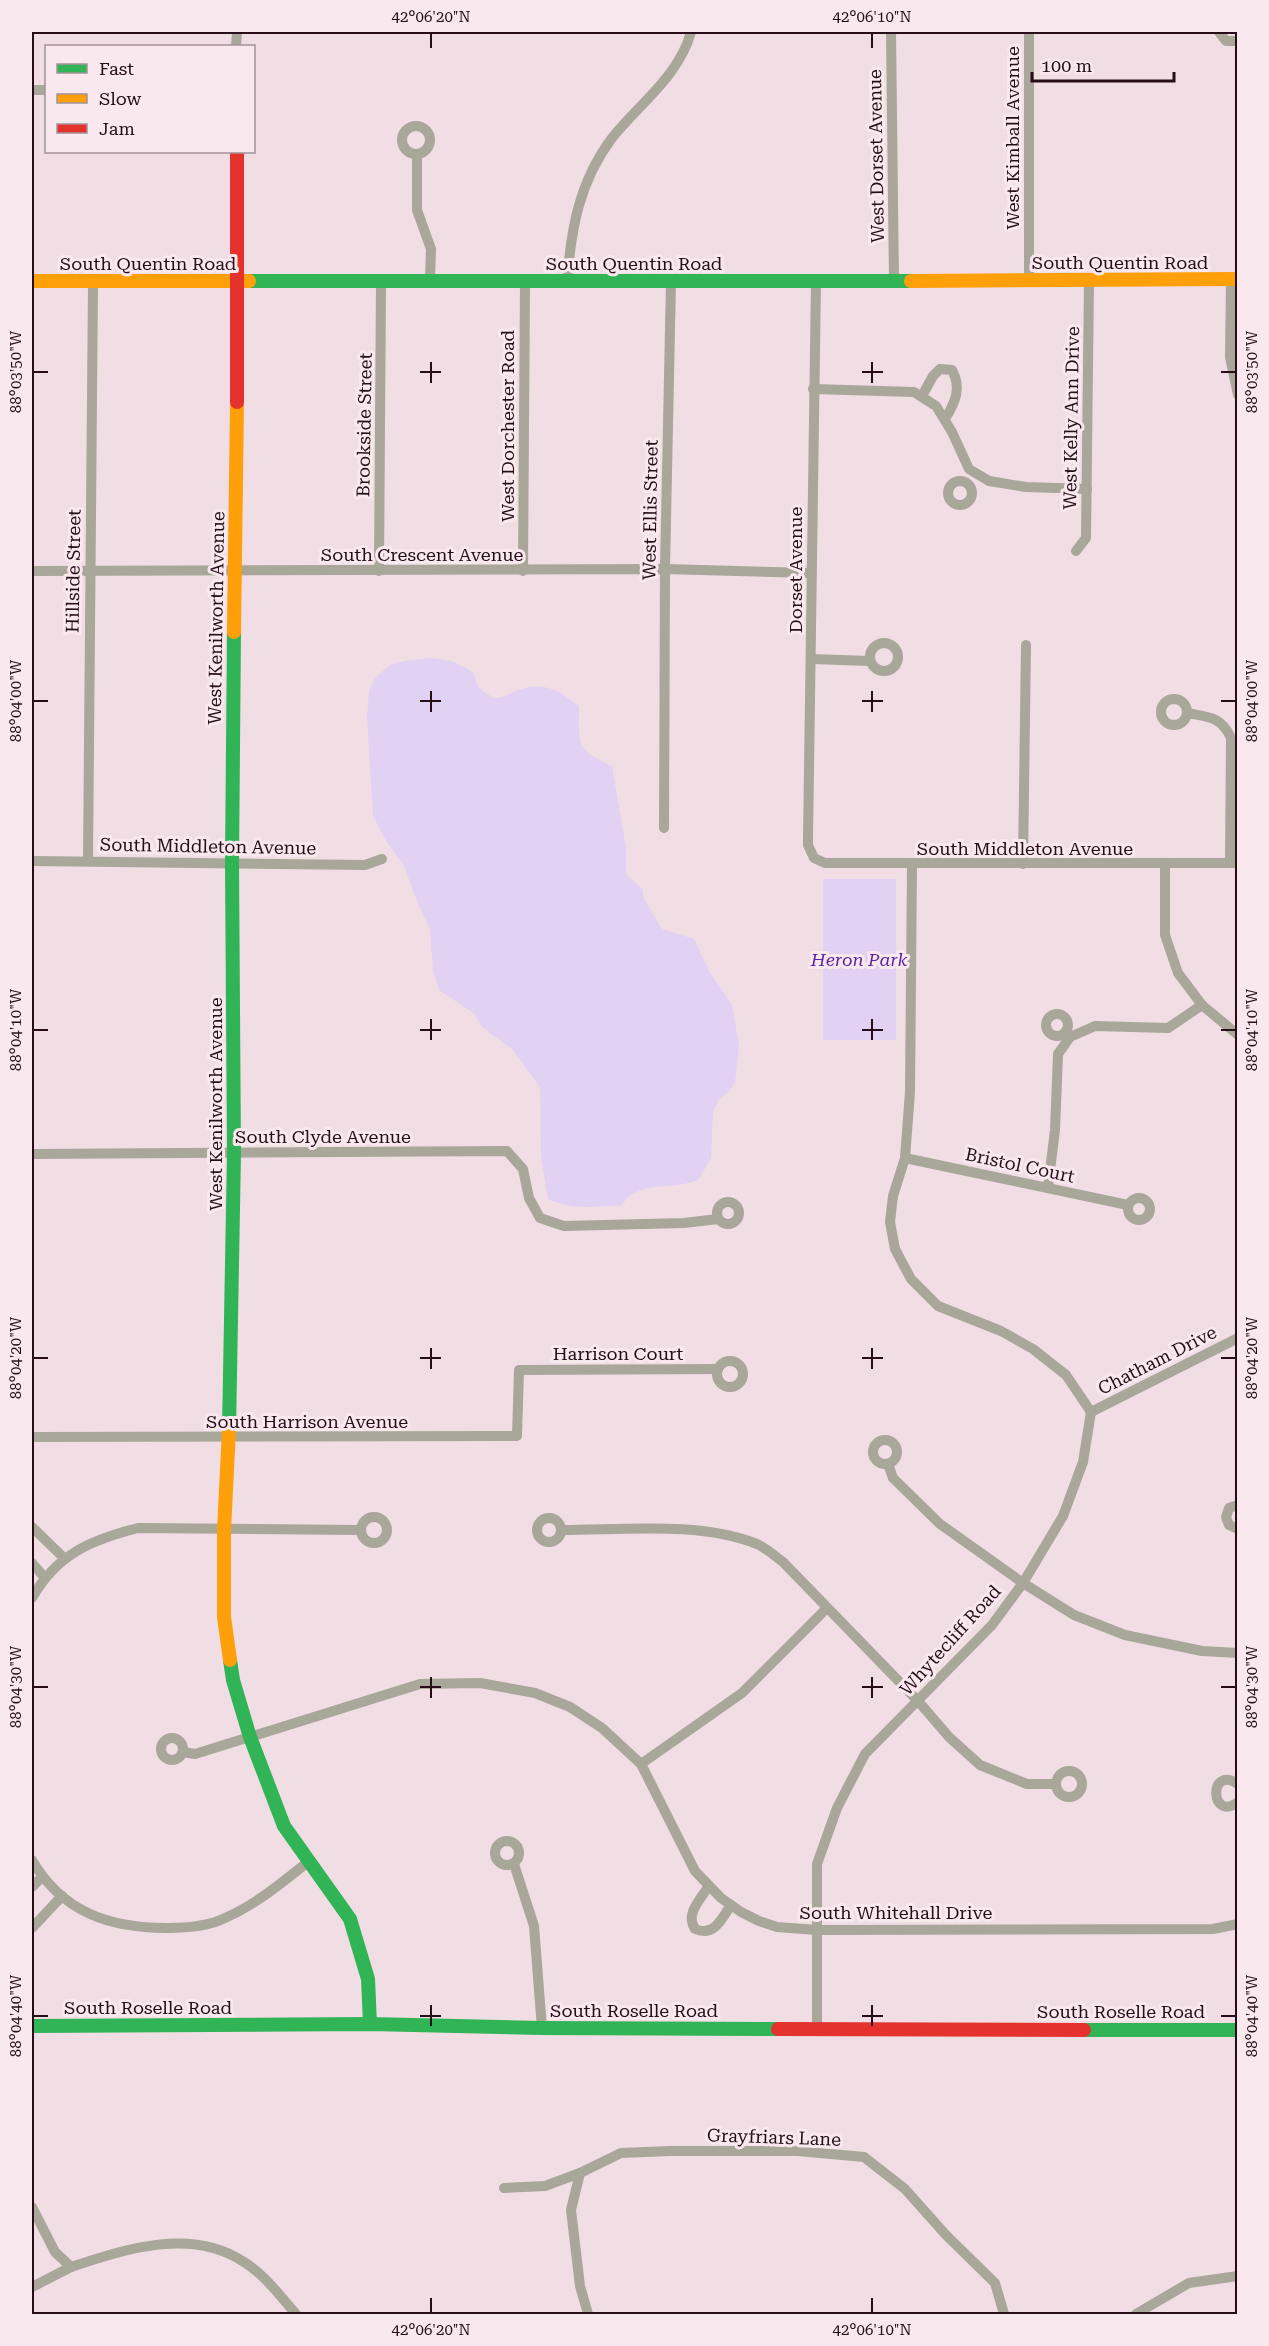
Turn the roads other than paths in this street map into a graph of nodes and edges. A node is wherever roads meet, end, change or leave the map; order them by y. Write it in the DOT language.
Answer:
graph roads {
  1 [pos="691,32"];
  2 [pos="891,32"];
  3 [pos="1029,32"];
  4 [pos="1220,32"];
  5 [pos="1238,41"];
  6 [pos="237,153"];
  7 [pos="417,154"];
  8 [pos="1234,279"];
  9 [pos="238,280"];
  10 [pos="381,280"];
  11 [pos="430,280"];
  12 [pos="32,281"];
  13 [pos="671,281"];
  14 [pos="816,281"];
  15 [pos="894,281"];
  16 [pos="1029,281"];
  17 [pos="1089,281"];
  18 [pos="93,282"];
  19 [pos="525,282"];
  20 [pos="567,282"];
  21 [pos="813,388"];
  22 [pos="1238,395"];
  23 [pos="922,396"];
  24 [pos="945,419"];
  25 [pos="977,473"];
  26 [pos="968,484"];
  27 [pos="1087,489"];
  28 [pos="1076,552"];
  29 [pos="665,569"];
  30 [pos="90,570"];
  31 [pos="234,570"];
  32 [pos="32,571"];
  33 [pos="379,571"];
  34 [pos="523,571"];
  35 [pos="812,573"];
  36 [pos="1026,645"];
  37 [pos="812,659"];
  38 [pos="870,661"];
  39 [pos="1187,713"];
  40 [pos="664,828"];
  41 [pos="814,858"];
  42 [pos="382,859"];
  43 [pos="32,861"];
  44 [pos="87,861"];
  45 [pos="232,863"];
  46 [pos="1234,863"];
  47 [pos="912,864"];
  48 [pos="1023,864"];
  49 [pos="1165,864"];
  50 [pos="1202,1005"];
  51 [pos="1238,1035"];
  52 [pos="234,1153"];
  53 [pos="32,1154"];
  54 [pos="905,1158"];
  55 [pos="1048,1187"];
  56 [pos="1128,1205"];
  57 [pos="718,1219"];
  58 [pos="1238,1338"];
  59 [pos="519,1370"];
  60 [pos="718,1370"];
  61 [pos="1091,1412"];
  62 [pos="32,1437"];
  63 [pos="229,1438"];
  64 [pos="888,1464"];
  65 [pos="1238,1505"];
  66 [pos="32,1527"];
  67 [pos="1238,1529"];
  68 [pos="224,1530"];
  69 [pos="361,1530"];
  70 [pos="562,1530"];
  71 [pos="65,1560"];
  72 [pos="32,1563"];
  73 [pos="45,1578"];
  74 [pos="1023,1583"];
  75 [pos="32,1598"];
  76 [pos="827,1608"];
  77 [pos="1238,1653"];
  78 [pos="918,1701"];
  79 [pos="250,1737"];
  80 [pos="183,1752"];
  81 [pos="641,1764"];
  82 [pos="1056,1784"];
  83 [pos="1238,1784"];
  84 [pos="1238,1802"];
  85 [pos="32,1860"];
  86 [pos="308,1862"];
  87 [pos="514,1864"];
  88 [pos="42,1877"];
  89 [pos="32,1887"];
  90 [pos="708,1887"];
  91 [pos="62,1896"];
  92 [pos="731,1905"];
  93 [pos="1238,1924"];
  94 [pos="32,1928"];
  95 [pos="817,1930"];
  96 [pos="370,2024"];
  97 [pos="32,2026"];
  98 [pos="542,2028"];
  99 [pos="817,2028"];
  100 [pos="1238,2030"];
  101 [pos="580,2174"];
  102 [pos="504,2188"];
  103 [pos="32,2207"];
  104 [pos="71,2267"];
  105 [pos="1238,2276"];
  106 [pos="32,2287"];
  107 [pos="296,2314"];
  108 [pos="588,2314"];
  109 [pos="1004,2314"];
  110 [pos="1136,2314"];
  1 -- 20 [label="street"];
  2 -- 15 [label="street, West Dorset Avenue"];
  3 -- 16 [label="street, West Kimball Avenue"];
  4 -- 5 [label="street"];
  6 -- 9 [label="main road, West Kenilworth Avenue"];
  7 -- 11 [label="street"];
  8 -- 17 [label="main road, South Quentin Road"];
  8 -- 22 [label="street"];
  9 -- 10 [label="main road, South Quentin Road"];
  9 -- 18 [label="main road, South Quentin Road"];
  9 -- 31 [label="main road, West Kenilworth Avenue"];
  10 -- 11 [label="main road, South Quentin Road"];
  10 -- 33 [label="street, Brookside Street"];
  11 -- 19 [label="main road, South Quentin Road"];
  12 -- 18 [label="main road, South Quentin Road"];
  13 -- 14 [label="main road, South Quentin Road"];
  13 -- 20 [label="main road, South Quentin Road"];
  13 -- 29 [label="street, West Ellis Street"];
  14 -- 15 [label="main road, South Quentin Road"];
  14 -- 21 [label="street, Dorset Avenue"];
  15 -- 16 [label="main road, South Quentin Road"];
  16 -- 17 [label="main road, South Quentin Road"];
  17 -- 27 [label="street, West Kelly Ann Drive"];
  18 -- 30 [label="street, Hillside Street"];
  19 -- 20 [label="main road, South Quentin Road"];
  19 -- 34 [label="street, West Dorchester Road"];
  21 -- 23 [label="street"];
  21 -- 35 [label="street, Dorset Avenue"];
  23 -- 24 [label="street"];
  23 -- 24 [label="street"];
  24 -- 25 [label="street"];
  25 -- 26 [label="street"];
  25 -- 27 [label="street"];
  27 -- 28 [label="street, West Kelly Ann Drive"];
  29 -- 34 [label="street, South Crescent Avenue"];
  29 -- 35 [label="street, South Crescent Avenue"];
  29 -- 40 [label="street, West Ellis Street"];
  30 -- 31 [label="street, South Crescent Avenue"];
  30 -- 32 [label="street, South Crescent Avenue"];
  30 -- 44 [label="street, Hillside Street"];
  31 -- 33 [label="street, South Crescent Avenue"];
  31 -- 45 [label="main road, West Kenilworth Avenue"];
  33 -- 34 [label="street, South Crescent Avenue"];
  35 -- 37 [label="street, Dorset Avenue"];
  36 -- 48 [label="street"];
  37 -- 38 [label="street"];
  37 -- 41 [label="street, Dorset Avenue"];
  39 -- 46 [label="street"];
  41 -- 47 [label="street, South Middleton Avenue"];
  42 -- 45 [label="street, South Middleton Avenue"];
  43 -- 44 [label="street, South Middleton Avenue"];
  44 -- 45 [label="street, South Middleton Avenue"];
  45 -- 52 [label="main road, West Kenilworth Avenue"];
  46 -- 49 [label="street, South Middleton Avenue"];
  47 -- 48 [label="street, South Middleton Avenue"];
  47 -- 54 [label="street"];
  48 -- 49 [label="street, South Middleton Avenue"];
  49 -- 50 [label="street"];
  50 -- 51 [label="street"];
  50 -- 55 [label="street"];
  52 -- 53 [label="street, South Clyde Avenue"];
  52 -- 57 [label="street, South Clyde Avenue"];
  52 -- 63 [label="main road, West Kenilworth Avenue"];
  54 -- 55 [label="street, Bristol Court"];
  54 -- 61 [label="street"];
  55 -- 56 [label="street, Bristol Court"];
  58 -- 61 [label="street, Chatham Drive"];
  59 -- 60 [label="street, Harrison Court"];
  59 -- 63 [label="street, South Harrison Avenue"];
  61 -- 74 [label="street, Whytecliff Road"];
  62 -- 63 [label="street, South Harrison Avenue"];
  63 -- 68 [label="main road, West Kenilworth Avenue"];
  64 -- 74 [label="street"];
  65 -- 67 [label="street"];
  66 -- 71 [label="street"];
  68 -- 69 [label="street"];
  68 -- 71 [label="street"];
  68 -- 79 [label="main road, West Kenilworth Avenue"];
  70 -- 76 [label="street"];
  71 -- 73 [label="street"];
  72 -- 73 [label="street"];
  73 -- 75 [label="street"];
  74 -- 77 [label="street"];
  74 -- 78 [label="street, Whytecliff Road"];
  76 -- 78 [label="street"];
  76 -- 81 [label="street"];
  78 -- 82 [label="street"];
  78 -- 95 [label="street, Whytecliff Road"];
  79 -- 80 [label="street, South Whitehall Drive"];
  79 -- 81 [label="street, South Whitehall Drive"];
  79 -- 86 [label="main road, West Kenilworth Avenue"];
  81 -- 90 [label="street, South Whitehall Drive"];
  83 -- 84 [label="street"];
  85 -- 88 [label="street"];
  86 -- 91 [label="street"];
  86 -- 96 [label="main road, West Kenilworth Avenue"];
  87 -- 98 [label="street"];
  88 -- 89 [label="street"];
  88 -- 91 [label="street"];
  90 -- 92 [label="street, South Whitehall Drive"];
  90 -- 92 [label="street"];
  91 -- 94 [label="street"];
  92 -- 95 [label="street, South Whitehall Drive"];
  93 -- 95 [label="street, South Whitehall Drive"];
  95 -- 99 [label="street, Whytecliff Road"];
  96 -- 97 [label="main road, South Roselle Road"];
  96 -- 98 [label="main road, South Roselle Road"];
  98 -- 99 [label="main road, South Roselle Road"];
  99 -- 100 [label="main road, South Roselle Road"];
  101 -- 102 [label="street, Grayfriars Lane"];
  101 -- 108 [label="street"];
  101 -- 109 [label="street, Grayfriars Lane"];
  103 -- 104 [label="street"];
  104 -- 106 [label="street"];
  104 -- 107 [label="street"];
  105 -- 110 [label="street"];
}
